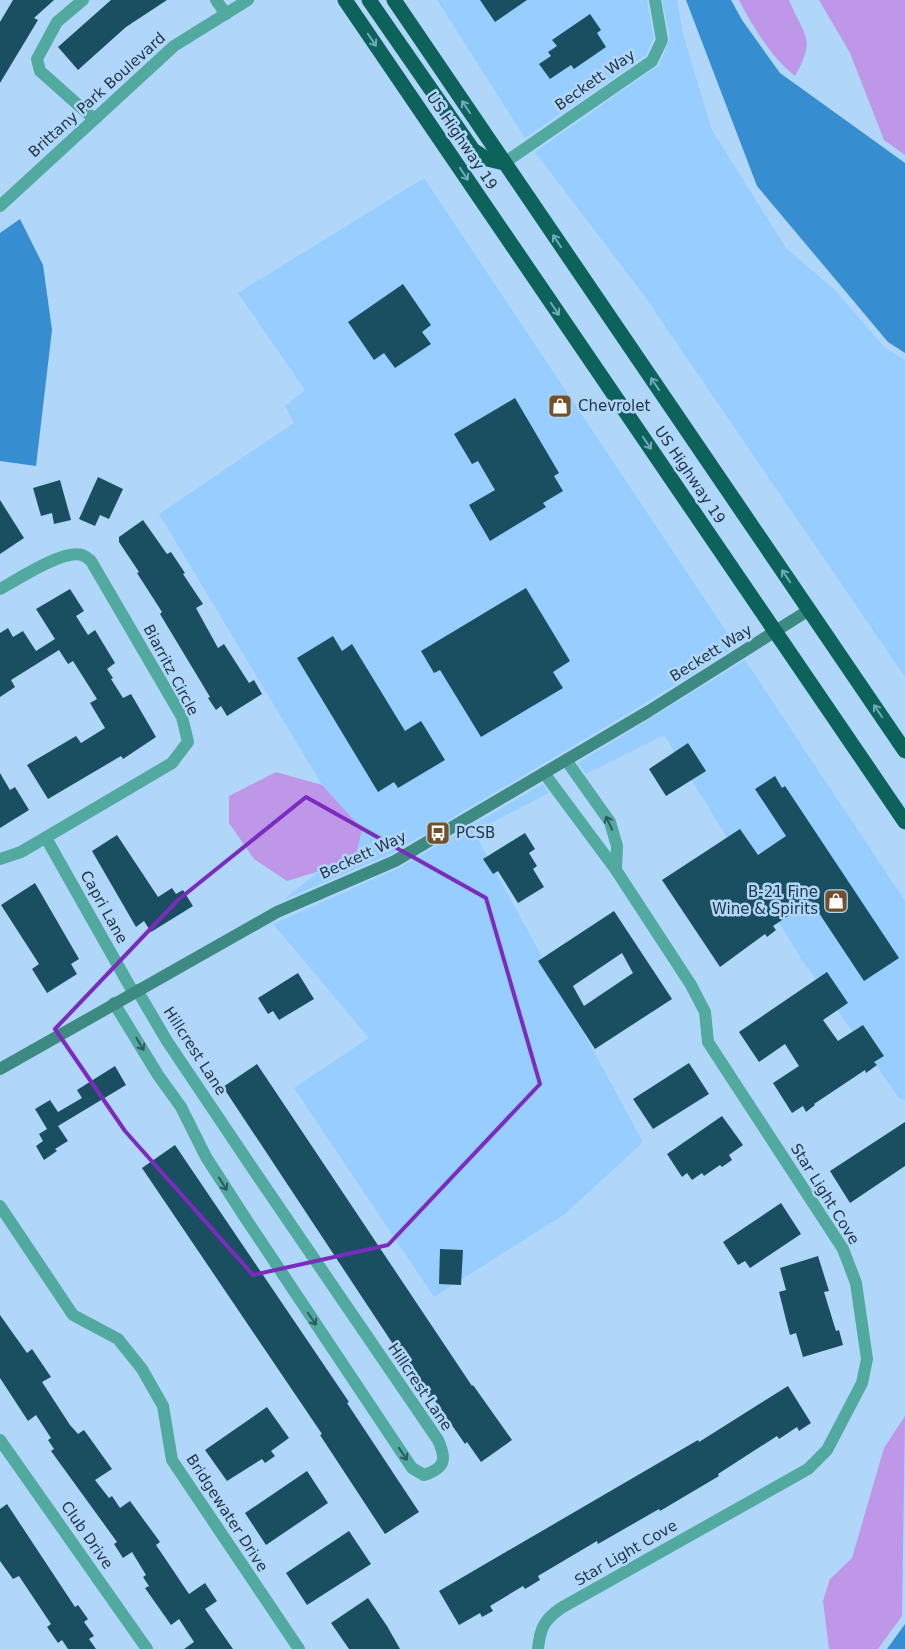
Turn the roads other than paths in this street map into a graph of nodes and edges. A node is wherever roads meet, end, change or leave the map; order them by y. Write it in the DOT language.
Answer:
graph roads {
  1 [pos="83,0"];
  2 [pos="216,0"];
  3 [pos="248,0"];
  4 [pos="345,0"];
  5 [pos="369,0"];
  6 [pos="394,0"];
  7 [pos="655,0"];
  8 [pos="226,14"];
  9 [pos="94,119"];
  10 [pos="504,163"];
  11 [pos="0,206"];
  12 [pos="0,589"];
  13 [pos="809,610"];
  14 [pos="775,631"];
  15 [pos="905,751"];
  16 [pos="566,760"];
  17 [pos="544,773"];
  18 [pos="905,822"];
  19 [pos="46,838"];
  20 [pos="0,858"];
  21 [pos="616,870"];
  22 [pos="135,991"];
  23 [pos="114,1003"];
  24 [pos="0,1069"];
  25 [pos="0,1206"];
  26 [pos="0,1440"];
  27 [pos="147,1649"];
  28 [pos="299,1649"];
  29 [pos="538,1649"];
  1 -- 9 [label="street"];
  2 -- 8 [label="street"];
  3 -- 8 [label="street, Brittany Park Boulevard"];
  4 -- 14 [label="highway, US Highway 19, one-way"];
  5 -- 10 [label="highway"];
  10 -- 6 [label="highway, US Highway 19, one-way"];
  7 -- 10 [label="street, Beckett Way"];
  8 -- 9 [label="street, Brittany Park Boulevard"];
  9 -- 11 [label="street, Brittany Park Boulevard"];
  13 -- 10 [label="highway, US Highway 19, one-way"];
  12 -- 19 [label="street, Biarritz Circle"];
  13 -- 14 [label="street, Beckett Way"];
  15 -- 13 [label="highway, US Highway 19, one-way"];
  14 -- 16 [label="street, Beckett Way"];
  14 -- 18 [label="highway, US Highway 19"];
  16 -- 17 [label="street, Beckett Way"];
  21 -- 16 [label="street, one-way"];
  17 -- 21 [label="street, Star Light Cove"];
  17 -- 22 [label="street, Beckett Way"];
  19 -- 20 [label="street, Biarritz Circle"];
  19 -- 22 [label="street, Capri Lane"];
  21 -- 29 [label="street, Star Light Cove"];
  22 -- 23 [label="street, Beckett Way"];
  23 -- 22 [label="street, Hillcrest Lane, one-way"];
  23 -- 24 [label="street, Beckett Way"];
  25 -- 28 [label="street, Bridgewater Drive"];
  26 -- 27 [label="street, Club Drive"];
}
